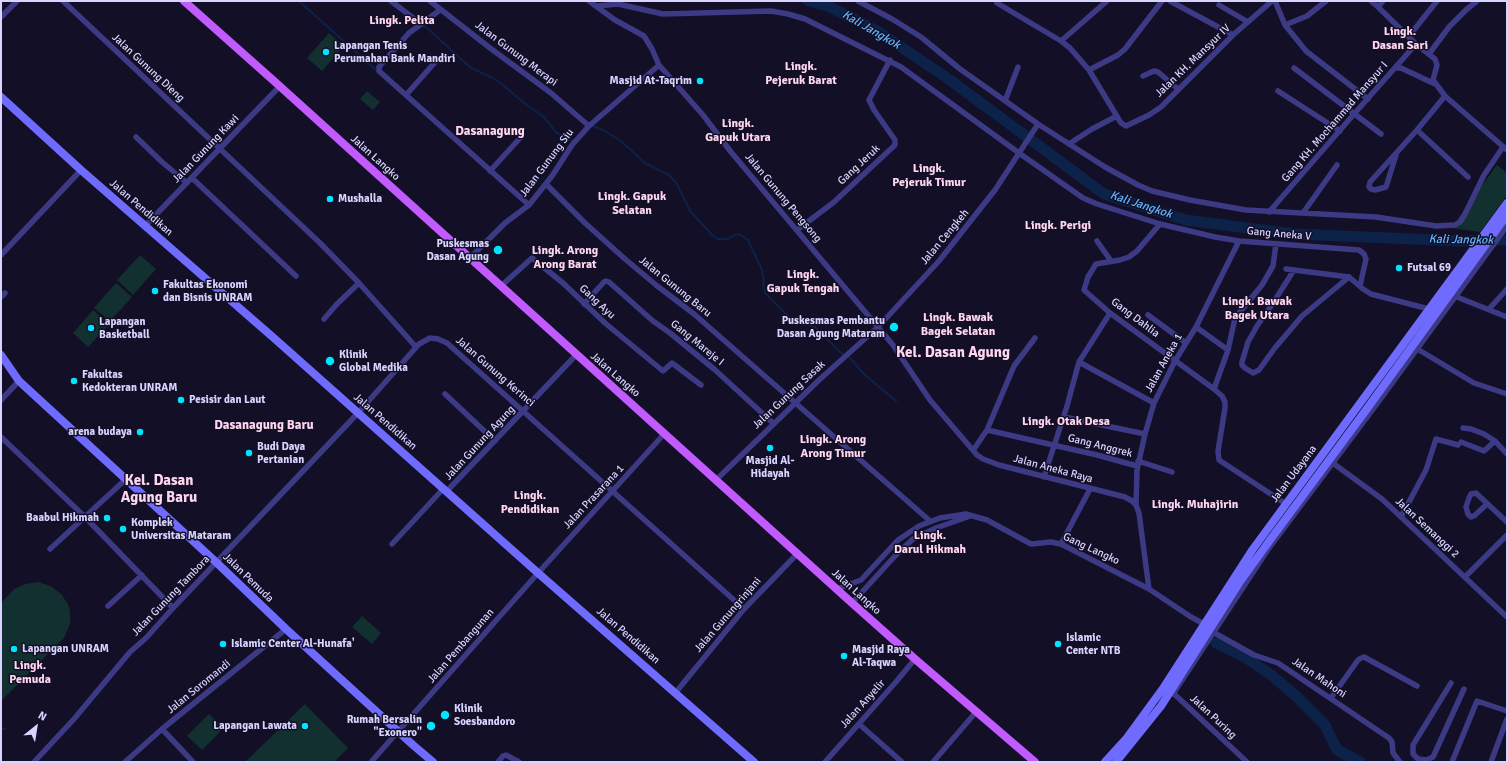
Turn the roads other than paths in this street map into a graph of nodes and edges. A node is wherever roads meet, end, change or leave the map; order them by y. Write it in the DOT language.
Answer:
graph roads {
  1 [pos="16,1"];
  2 [pos="63,1"];
  3 [pos="184,1"];
  4 [pos="390,1"];
  5 [pos="430,1"];
  6 [pos="589,1"];
  7 [pos="858,1"];
  8 [pos="1107,1"];
  9 [pos="1162,1"];
  10 [pos="1170,1"];
  11 [pos="1272,1"];
  12 [pos="1276,1"];
  13 [pos="1326,1"];
  14 [pos="1371,1"];
  15 [pos="1382,1"];
  16 [pos="1437,1"];
  17 [pos="1477,1"];
  18 [pos="997,3"];
  19 [pos="1219,5"];
  20 [pos="597,6"];
  21 [pos="1378,7"];
  22 [pos="440,10"];
  23 [pos="1,17"];
  24 [pos="1248,22"];
  25 [pos="420,25"];
  26 [pos="1285,25"];
  27 [pos="1233,35"];
  28 [pos="1409,36"];
  29 [pos="1061,41"];
  30 [pos="1416,44"];
  31 [pos="1429,54"];
  32 [pos="437,60"];
  33 [pos="890,60"];
  34 [pos="659,65"];
  35 [pos="1018,67"];
  36 [pos="1294,68"];
  37 [pos="1395,68"];
  38 [pos="1089,70"];
  39 [pos="1143,76"];
  40 [pos="1436,84"];
  41 [pos="280,86"];
  42 [pos="1178,89"];
  43 [pos="1278,90"];
  44 [pos="406,95"];
  45 [pos="1446,96"];
  46 [pos="1,98"];
  47 [pos="1368,99"];
  48 [pos="1005,100"];
  49 [pos="1354,114"];
  50 [pos="1117,116"];
  51 [pos="1038,124"];
  52 [pos="589,125"];
  53 [pos="1417,130"];
  54 [pos="1340,131"];
  55 [pos="1381,134"];
  56 [pos="136,137"];
  57 [pos="521,137"];
  58 [pos="1069,144"];
  59 [pos="220,148"];
  60 [pos="1505,149"];
  61 [pos="1020,152"];
  62 [pos="1396,155"];
  63 [pos="1337,166"];
  64 [pos="81,170"];
  65 [pos="490,171"];
  66 [pos="1468,177"];
  67 [pos="192,178"];
  68 [pos="187,183"];
  69 [pos="546,184"];
  70 [pos="1507,203"];
  71 [pos="529,205"];
  72 [pos="1269,212"];
  73 [pos="1303,213"];
  74 [pos="1507,215"];
  75 [pos="1160,224"];
  76 [pos="146,225"];
  77 [pos="1500,226"];
  78 [pos="797,230"];
  79 [pos="1097,241"];
  80 [pos="1239,241"];
  81 [pos="1276,244"];
  82 [pos="1,255"];
  83 [pos="470,258"];
  84 [pos="1111,261"];
  85 [pos="1471,263"];
  86 [pos="1286,269"];
  87 [pos="1294,270"];
  88 [pos="296,276"];
  89 [pos="1349,277"];
  90 [pos="359,283"];
  91 [pos="501,286"];
  92 [pos="1360,286"];
  93 [pos="1507,289"];
  94 [pos="1453,295"];
  95 [pos="584,304"];
  96 [pos="1489,309"];
  97 [pos="1429,310"];
  98 [pos="1110,313"];
  99 [pos="1148,315"];
  100 [pos="1507,317"];
  101 [pos="324,319"];
  102 [pos="878,327"];
  103 [pos="1196,327"];
  104 [pos="1035,338"];
  105 [pos="1186,343"];
  106 [pos="416,347"];
  107 [pos="1414,347"];
  108 [pos="1228,350"];
  109 [pos="1,355"];
  110 [pos="576,355"];
  111 [pos="1401,355"];
  112 [pos="1175,361"];
  113 [pos="1079,362"];
  114 [pos="19,381"];
  115 [pos="701,386"];
  116 [pos="1214,389"];
  117 [pos="445,394"];
  118 [pos="1507,394"];
  119 [pos="1,400"];
  120 [pos="795,403"];
  121 [pos="1154,403"];
  122 [pos="524,411"];
  123 [pos="358,413"];
  124 [pos="1064,416"];
  125 [pos="774,424"];
  126 [pos="1463,428"];
  127 [pos="987,430"];
  128 [pos="665,434"];
  129 [pos="1145,434"];
  130 [pos="1,438"];
  131 [pos="495,441"];
  132 [pos="1495,441"];
  133 [pos="1055,446"];
  134 [pos="974,449"];
  135 [pos="1507,454"];
  136 [pos="1331,462"];
  137 [pos="1138,463"];
  138 [pos="1172,472"];
  139 [pos="1044,477"];
  140 [pos="125,480"];
  141 [pos="716,480"];
  142 [pos="1090,489"];
  143 [pos="446,490"];
  144 [pos="613,491"];
  145 [pos="1286,504"];
  146 [pos="1487,504"];
  147 [pos="1136,505"];
  148 [pos="972,515"];
  149 [pos="85,517"];
  150 [pos="1401,517"];
  151 [pos="930,521"];
  152 [pos="1507,522"];
  153 [pos="1507,535"];
  154 [pos="392,544"];
  155 [pos="1061,544"];
  156 [pos="50,549"];
  157 [pos="798,553"];
  158 [pos="217,563"];
  159 [pos="538,573"];
  160 [pos="142,575"];
  161 [pos="1465,577"];
  162 [pos="837,589"];
  163 [pos="1149,589"];
  164 [pos="852,603"];
  165 [pos="108,606"];
  166 [pos="173,608"];
  167 [pos="744,610"];
  168 [pos="1507,617"];
  169 [pos="286,629"];
  170 [pos="1207,629"];
  171 [pos="915,659"];
  172 [pos="1451,683"];
  173 [pos="1417,686"];
  174 [pos="1464,688"];
  175 [pos="1170,691"];
  176 [pos="676,692"];
  177 [pos="1331,698"];
  178 [pos="1507,711"];
  179 [pos="976,712"];
  180 [pos="1507,720"];
  181 [pos="859,724"];
  182 [pos="162,729"];
  183 [pos="399,732"];
  184 [pos="1417,761"];
  185 [pos="34,762"];
  186 [pos="125,762"];
  187 [pos="193,762"];
  188 [pos="371,762"];
  189 [pos="433,762"];
  190 [pos="498,762"];
  191 [pos="519,762"];
  192 [pos="754,762"];
  193 [pos="825,762"];
  194 [pos="902,762"];
  195 [pos="933,762"];
  196 [pos="1035,762"];
  197 [pos="1105,762"];
  198 [pos="1116,762"];
  199 [pos="1247,762"];
  200 [pos="1400,762"];
  201 [pos="1452,762"];
  202 [pos="1491,762"];
  1 -- 23 [label="street"];
  2 -- 59 [label="street, Jalan Gunung Dieng"];
  3 -- 41 [label="main road, Jalan Langko"];
  4 -- 25 [label="street"];
  5 -- 22 [label="street, Jalan Gunung Merapi"];
  6 -- 20 [label="street, Jalan Gunung Pengsong"];
  7 -- 48 [label="street"];
  8 -- 29 [label="street"];
  9 -- 38 [label="street"];
  10 -- 27 [label="street"];
  11 -- 24 [label="street, Jalan KH. Mansyur IV"];
  12 -- 26 [label="street"];
  13 -- 26 [label="street"];
  14 -- 21 [label="street"];
  15 -- 21 [label="street"];
  16 -- 28 [label="street"];
  17 -- 31 [label="street"];
  18 -- 29 [label="street"];
  19 -- 24 [label="street"];
  20 -- 33 [label="street, Gang Aneka V"];
  20 -- 34 [label="street, Jalan Gunung Pengsong"];
  21 -- 28 [label="street"];
  22 -- 25 [label="street"];
  22 -- 52 [label="street, Jalan Gunung Merapi"];
  24 -- 27 [label="street, Jalan KH. Mansyur IV"];
  25 -- 44 [label="street"];
  26 -- 47 [label="street"];
  27 -- 42 [label="street, Jalan KH. Mansyur IV"];
  28 -- 30 [label="street"];
  29 -- 38 [label="street"];
  30 -- 31 [label="street"];
  30 -- 37 [label="street, Gang KH. Mochammad Mansyur I"];
  31 -- 40 [label="street"];
  32 -- 44 [label="street"];
  33 -- 61 [label="street, Gang Aneka V"];
  33 -- 78 [label="street, Gang Jeruk"];
  34 -- 52 [label="street, Jalan Gunung Siu"];
  34 -- 78 [label="street, Jalan Gunung Pengsong"];
  35 -- 48 [label="street"];
  36 -- 49 [label="street"];
  37 -- 40 [label="street"];
  37 -- 47 [label="street, Gang KH. Mochammad Mansyur I"];
  38 -- 50 [label="street"];
  39 -- 42 [label="street"];
  40 -- 45 [label="street"];
  41 -- 59 [label="street, Jalan Gunung Kawi"];
  41 -- 83 [label="main road, Jalan Langko"];
  42 -- 50 [label="street, Jalan KH. Mansyur IV"];
  43 -- 54 [label="street"];
  44 -- 65 [label="street"];
  45 -- 53 [label="street"];
  45 -- 60 [label="street"];
  46 -- 64 [label="main road, Jalan Pendidikan"];
  47 -- 49 [label="street, Gang KH. Mochammad Mansyur I"];
  48 -- 51 [label="street"];
  49 -- 54 [label="street, Gang KH. Mochammad Mansyur I"];
  49 -- 55 [label="street"];
  50 -- 58 [label="street"];
  51 -- 58 [label="street"];
  51 -- 61 [label="street, Jalan Cengkeh"];
  52 -- 69 [label="street, Jalan Gunung Siu"];
  53 -- 62 [label="street"];
  53 -- 66 [label="street"];
  54 -- 72 [label="street, Gang KH. Mochammad Mansyur I"];
  56 -- 68 [label="street"];
  57 -- 65 [label="street"];
  58 -- 72 [label="street"];
  59 -- 67 [label="street, Jalan Gunung Kawi"];
  59 -- 90 [label="street"];
  60 -- 73 [label="street"];
  61 -- 75 [label="street, Gang Aneka V"];
  61 -- 102 [label="street, Jalan Cengkeh"];
  62 -- 62 [label="street"];
  63 -- 73 [label="street"];
  64 -- 76 [label="main road, Jalan Pendidikan"];
  64 -- 82 [label="street"];
  65 -- 71 [label="street"];
  67 -- 68 [label="street, Jalan Gunung Kawi"];
  67 -- 88 [label="street"];
  68 -- 76 [label="street, Jalan Gunung Kawi"];
  69 -- 71 [label="street, Jalan Gunung Siu"];
  69 -- 120 [label="street, Jalan Gunung Baru"];
  70 -- 77 [label="main road, Jalan Udayana"];
  71 -- 83 [label="street, Jalan Gunung Siu"];
  72 -- 73 [label="street"];
  74 -- 77 [label="main road, Jalan Udayana"];
  75 -- 80 [label="street, Gang Aneka V"];
  75 -- 84 [label="street"];
  76 -- 123 [label="main road, Jalan Pendidikan"];
  77 -- 85 [label="main road, Jalan Udayana"];
  78 -- 102 [label="street, Jalan Gunung Pengsong"];
  79 -- 84 [label="street"];
  80 -- 81 [label="street, Gang Aneka V"];
  80 -- 103 [label="street, Jalan Aneka 1"];
  81 -- 92 [label="street, Gang Aneka V"];
  81 -- 108 [label="street"];
  83 -- 91 [label="main road, Jalan Langko"];
  84 -- 98 [label="street, Gang Dahlia"];
  85 -- 94 [label="main road, Jalan Udayana"];
  85 -- 97 [label="main road, Jalan Udayana"];
  86 -- 87 [label="street"];
  87 -- 89 [label="street"];
  87 -- 89 [label="street"];
  89 -- 92 [label="street"];
  90 -- 101 [label="street"];
  90 -- 106 [label="street"];
  91 -- 95 [label="street, Gang Ayu"];
  91 -- 110 [label="main road, Jalan Langko"];
  92 -- 97 [label="street"];
  93 -- 96 [label="street"];
  94 -- 96 [label="street"];
  94 -- 107 [label="main road, Jalan Udayana"];
  95 -- 115 [label="street, Gang Ayu"];
  95 -- 125 [label="street, Gang Mareje I"];
  96 -- 100 [label="street"];
  97 -- 111 [label="main road, Jalan Udayana"];
  98 -- 112 [label="street, Gang Dahlia"];
  98 -- 113 [label="street"];
  99 -- 105 [label="street"];
  102 -- 120 [label="street, Jalan Gunung Sasak"];
  102 -- 134 [label="street, Jalan Aneka Raya"];
  103 -- 105 [label="street, Jalan Aneka 1"];
  103 -- 108 [label="street"];
  104 -- 127 [label="street"];
  105 -- 112 [label="street, Jalan Aneka 1"];
  106 -- 122 [label="street, Jalan Gunung Kerinci"];
  106 -- 123 [label="street, Jalan Gunung Tambora"];
  107 -- 111 [label="main road, Jalan Udayana"];
  107 -- 118 [label="street"];
  107 -- 136 [label="street"];
  108 -- 116 [label="street"];
  109 -- 114 [label="main road, Jalan Pemuda"];
  110 -- 122 [label="street, Jalan Gunung Agung"];
  110 -- 128 [label="main road, Jalan Langko"];
  111 -- 136 [label="main road, Jalan Udayana"];
  111 -- 145 [label="main road, Jalan Udayana"];
  112 -- 116 [label="street, Gang Dahlia"];
  112 -- 121 [label="street, Jalan Aneka 1"];
  113 -- 121 [label="street"];
  113 -- 124 [label="street"];
  114 -- 119 [label="street"];
  114 -- 140 [label="main road, Jalan Pemuda"];
  116 -- 145 [label="street"];
  117 -- 131 [label="street"];
  120 -- 125 [label="street, Jalan Gunung Sasak"];
  120 -- 151 [label="street, Jalan Gunung Baru"];
  121 -- 129 [label="street, Jalan Aneka 1"];
  122 -- 131 [label="street, Jalan Gunung Agung"];
  122 -- 144 [label="street, Jalan Gunung Kerinci"];
  123 -- 143 [label="main road, Jalan Pendidikan"];
  123 -- 158 [label="street, Jalan Gunung Tambora"];
  124 -- 129 [label="street"];
  124 -- 133 [label="street"];
  125 -- 141 [label="street, Jalan Gunung Sasak"];
  126 -- 132 [label="street"];
  127 -- 133 [label="street, Gang Anggrek"];
  127 -- 134 [label="street"];
  128 -- 141 [label="main road, Jalan Langko"];
  128 -- 144 [label="street, Jalan Prasarana 1"];
  129 -- 137 [label="street, Jalan Aneka 1"];
  130 -- 149 [label="street"];
  131 -- 143 [label="street, Jalan Gunung Agung"];
  132 -- 135 [label="street"];
  132 -- 150 [label="street"];
  133 -- 137 [label="street, Gang Anggrek"];
  133 -- 139 [label="street"];
  134 -- 139 [label="street, Jalan Aneka Raya"];
  136 -- 150 [label="street, Jalan Semanggi 2"];
  136 -- 170 [label="main road, Jalan Udayana"];
  137 -- 138 [label="street, Gang Anggrek"];
  137 -- 147 [label="street, Jalan Aneka 1"];
  139 -- 142 [label="street, Jalan Aneka Raya"];
  140 -- 149 [label="street"];
  140 -- 158 [label="main road, Jalan Pemuda"];
  141 -- 157 [label="main road, Jalan Langko"];
  142 -- 147 [label="street, Jalan Aneka Raya"];
  142 -- 155 [label="street"];
  143 -- 154 [label="street, Jalan Gunung Agung"];
  143 -- 159 [label="main road, Jalan Pendidikan"];
  144 -- 159 [label="street, Jalan Prasarana 1"];
  144 -- 167 [label="street, Jalan Gunung Kerinci"];
  145 -- 170 [label="main road, Jalan Udayana"];
  146 -- 146 [label="street"];
  146 -- 152 [label="street"];
  147 -- 163 [label="street"];
  148 -- 151 [label="street, Gang Langko"];
  148 -- 155 [label="street, Gang Langko"];
  148 -- 164 [label="street"];
  149 -- 156 [label="street"];
  149 -- 160 [label="street"];
  150 -- 161 [label="street, Jalan Semanggi 2"];
  151 -- 162 [label="street, Gang Langko"];
  153 -- 161 [label="street"];
  155 -- 163 [label="street, Gang Langko"];
  157 -- 162 [label="main road, Jalan Langko"];
  157 -- 167 [label="street, Jalan Gunungrinjani"];
  158 -- 166 [label="street, Jalan Gunung Tambora"];
  158 -- 169 [label="main road, Jalan Pemuda"];
  159 -- 176 [label="main road, Jalan Pendidikan"];
  159 -- 183 [label="street, Jalan Pembangunan"];
  160 -- 165 [label="street"];
  160 -- 166 [label="street"];
  161 -- 168 [label="street, Jalan Semanggi 2"];
  162 -- 164 [label="main road, Jalan Langko"];
  163 -- 170 [label="street"];
  164 -- 171 [label="main road, Jalan Langko"];
  166 -- 185 [label="street, Jalan Gunung Tambora"];
  167 -- 176 [label="street, Jalan Gunungrinjani"];
  169 -- 182 [label="street, Jalan Soromandi"];
  169 -- 183 [label="main road, Jalan Pemuda"];
  170 -- 175 [label="street"];
  170 -- 175 [label="main road, Jalan Udayana"];
  170 -- 177 [label="street, Jalan Mahoni"];
  171 -- 179 [label="main road, Jalan Langko"];
  171 -- 181 [label="street, Jalan Anyelir"];
  172 -- 184 [label="street"];
  173 -- 177 [label="street"];
  174 -- 184 [label="street"];
  175 -- 197 [label="main road, Jalan Udayana"];
  175 -- 198 [label="main road, Jalan Udayana"];
  175 -- 199 [label="street, Jalan Puring"];
  176 -- 192 [label="main road, Jalan Pendidikan"];
  177 -- 200 [label="street, Jalan Mahoni"];
  178 -- 201 [label="street"];
  179 -- 195 [label="street"];
  179 -- 196 [label="main road, Jalan Langko"];
  180 -- 202 [label="street"];
  181 -- 193 [label="street, Jalan Anyelir"];
  181 -- 194 [label="street"];
  182 -- 186 [label="street, Jalan Soromandi"];
  182 -- 187 [label="street"];
  183 -- 188 [label="street, Jalan Pembangunan"];
  183 -- 189 [label="main road, Jalan Pemuda"];
  190 -- 191 [label="street"];
}
